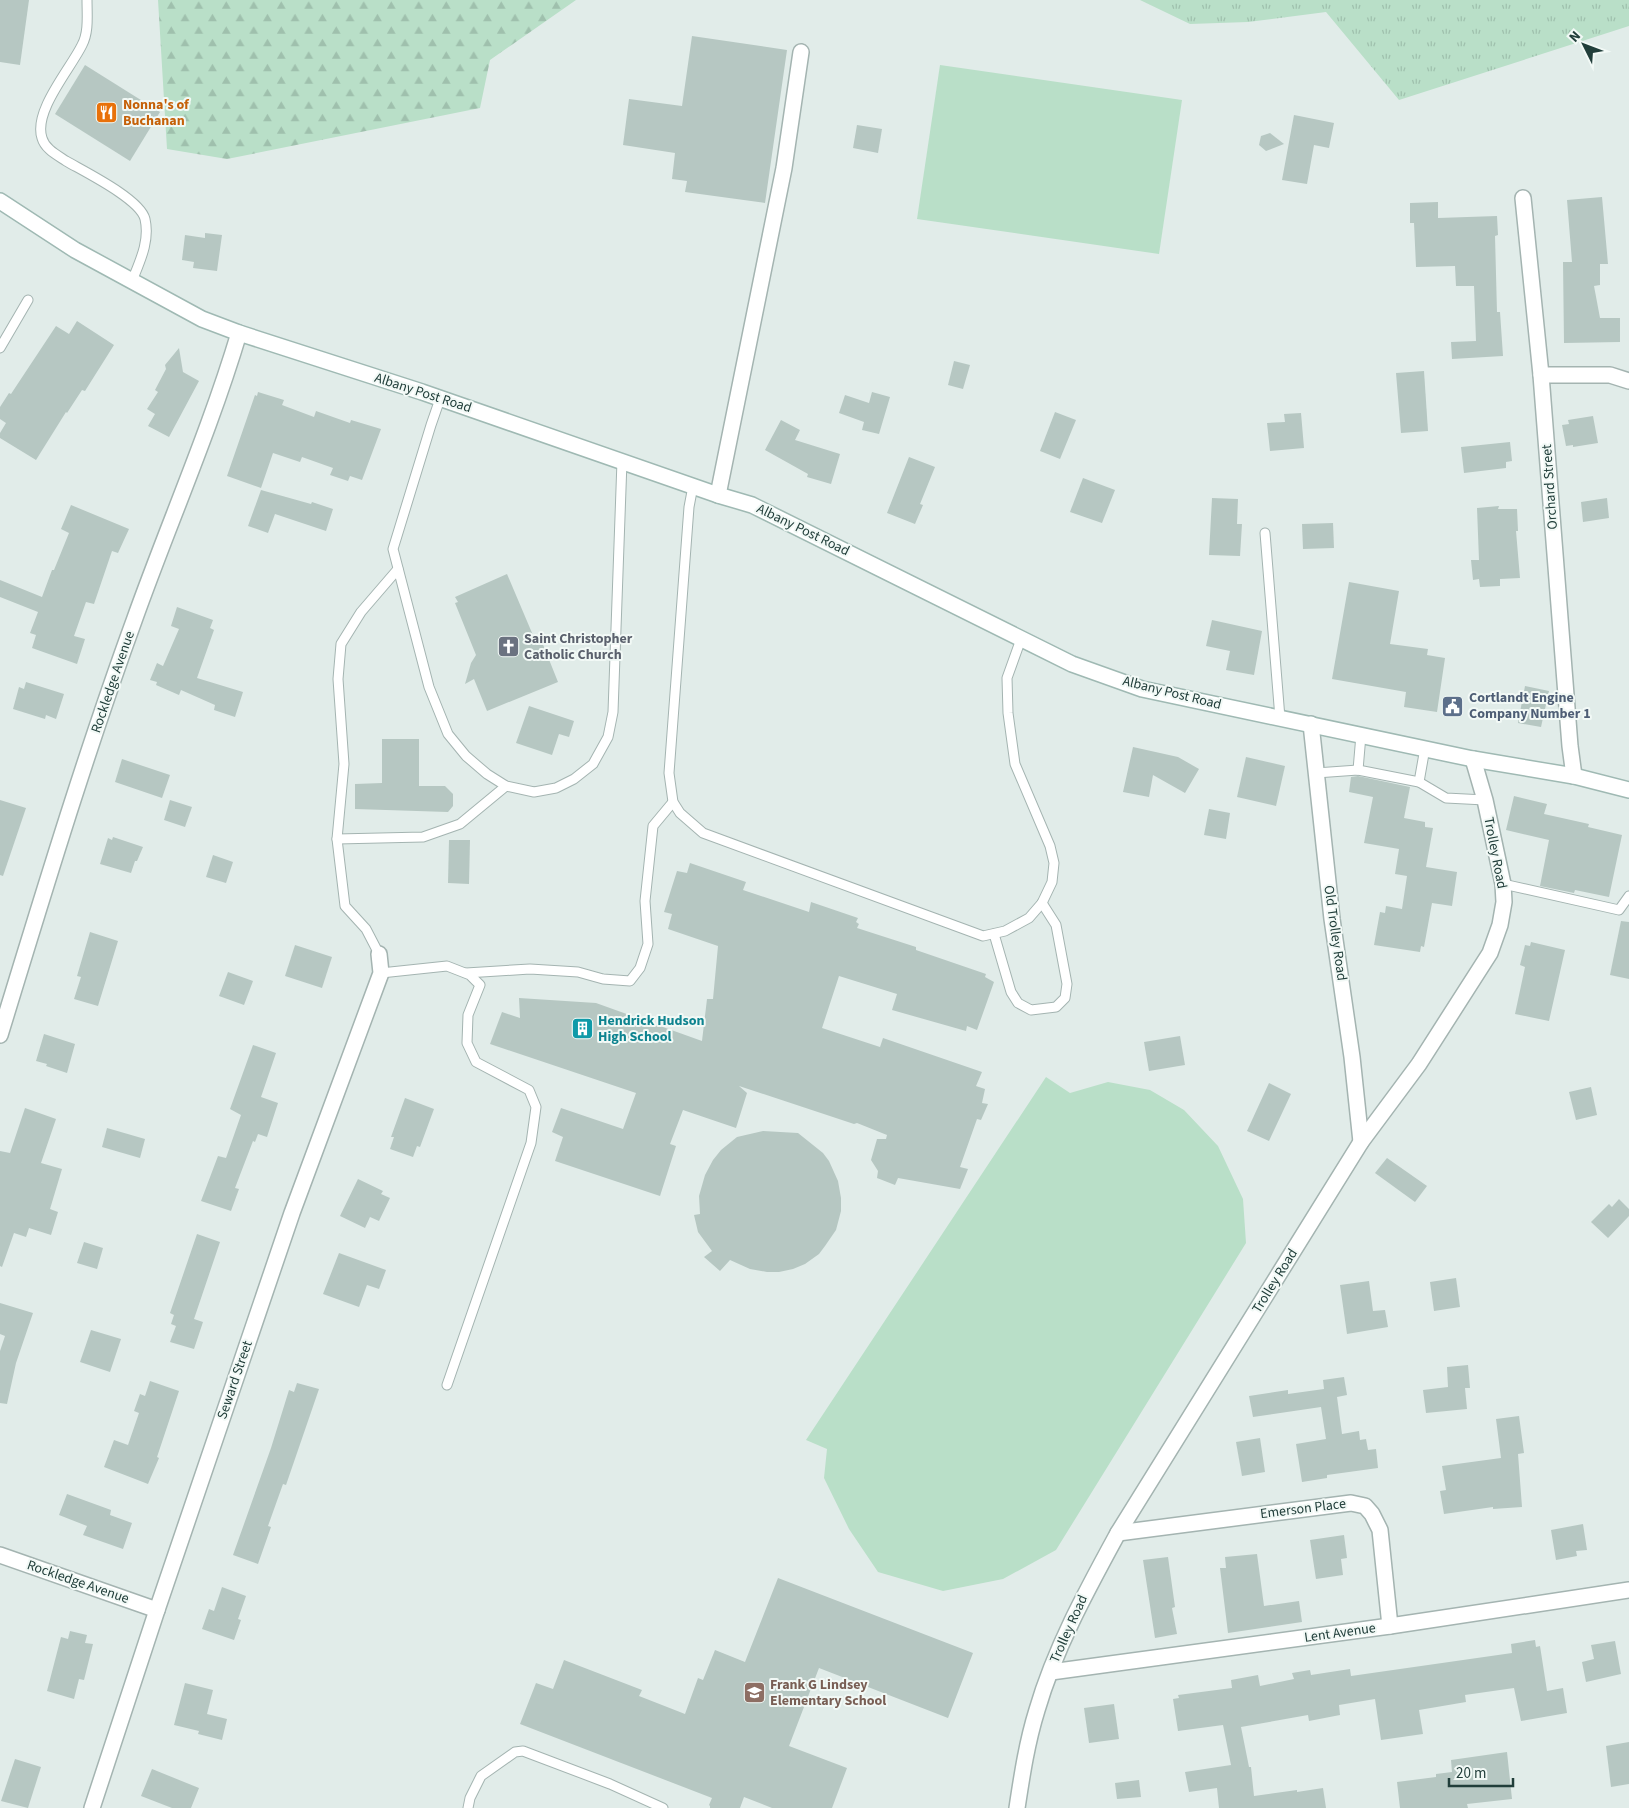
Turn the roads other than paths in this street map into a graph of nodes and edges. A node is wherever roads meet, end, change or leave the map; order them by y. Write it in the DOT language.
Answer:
graph roads {
  1 [pos="87,0"];
  2 [pos="801,52"];
  3 [pos="1523,198"];
  4 [pos="0,201"];
  5 [pos="132,281"];
  6 [pos="28,300"];
  7 [pos="239,333"];
  8 [pos="0,348"];
  9 [pos="1541,375"];
  10 [pos="1629,381"];
  11 [pos="440,399"];
  12 [pos="622,461"];
  13 [pos="693,486"];
  14 [pos="718,495"];
  15 [pos="1265,533"];
  16 [pos="398,568"];
  17 [pos="1021,639"];
  18 [pos="1280,718"];
  19 [pos="1311,724"];
  20 [pos="1360,735"];
  21 [pos="1425,748"];
  22 [pos="1474,759"];
  23 [pos="1358,770"];
  24 [pos="1316,773"];
  25 [pos="1574,776"];
  26 [pos="1419,782"];
  27 [pos="506,786"];
  28 [pos="1629,790"];
  29 [pos="1485,800"];
  30 [pos="673,802"];
  31 [pos="337,839"];
  32 [pos="1502,884"];
  33 [pos="1629,896"];
  34 [pos="1042,903"];
  35 [pos="994,934"];
  36 [pos="379,954"];
  37 [pos="381,973"];
  38 [pos="466,973"];
  39 [pos="0,1035"];
  40 [pos="1361,1142"];
  41 [pos="447,1385"];
  42 [pos="1118,1533"];
  43 [pos="0,1555"];
  44 [pos="1629,1590"];
  45 [pos="157,1610"];
  46 [pos="1390,1626"];
  47 [pos="1051,1672"];
  48 [pos="92,1808"];
  49 [pos="468,1808"];
  50 [pos="664,1808"];
  51 [pos="1017,1808"];
  1 -- 5 [label="lane"];
  2 -- 14 [label="street"];
  3 -- 9 [label="street, Orchard Street"];
  4 -- 5 [label="street, Albany Post Road"];
  5 -- 7 [label="street, Albany Post Road"];
  6 -- 8 [label="lane"];
  7 -- 11 [label="street, Albany Post Road"];
  7 -- 39 [label="street, Rockledge Avenue"];
  9 -- 10 [label="street"];
  9 -- 25 [label="street, Orchard Street"];
  11 -- 12 [label="street, Albany Post Road"];
  11 -- 16 [label="lane"];
  12 -- 13 [label="street, Albany Post Road"];
  12 -- 27 [label="lane"];
  13 -- 14 [label="street, Albany Post Road"];
  13 -- 30 [label="lane"];
  14 -- 17 [label="street, Albany Post Road"];
  15 -- 18 [label="lane"];
  16 -- 27 [label="lane"];
  16 -- 31 [label="lane"];
  17 -- 18 [label="street, Albany Post Road"];
  17 -- 34 [label="lane"];
  18 -- 19 [label="street, Albany Post Road"];
  19 -- 20 [label="street, Albany Post Road"];
  19 -- 24 [label="street, Old Trolley Road"];
  20 -- 21 [label="street, Albany Post Road"];
  20 -- 23 [label="lane"];
  21 -- 22 [label="street, Albany Post Road"];
  21 -- 26 [label="lane"];
  22 -- 25 [label="street, Albany Post Road"];
  22 -- 29 [label="street, Trolley Road"];
  23 -- 24 [label="lane"];
  23 -- 26 [label="lane"];
  24 -- 40 [label="street, Old Trolley Road"];
  25 -- 28 [label="street, Albany Post Road"];
  26 -- 29 [label="lane"];
  27 -- 31 [label="lane"];
  29 -- 32 [label="street, Trolley Road"];
  30 -- 35 [label="lane"];
  30 -- 38 [label="lane"];
  31 -- 36 [label="lane"];
  32 -- 33 [label="lane"];
  32 -- 40 [label="street, Trolley Road"];
  34 -- 35 [label="lane"];
  34 -- 35 [label="lane"];
  36 -- 37 [label="street, Seward Street"];
  37 -- 38 [label="lane"];
  37 -- 45 [label="street, Seward Street"];
  38 -- 41 [label="lane"];
  40 -- 42 [label="street, Trolley Road"];
  42 -- 46 [label="street, Emerson Place"];
  42 -- 47 [label="street, Trolley Road"];
  43 -- 45 [label="street, Rockledge Avenue"];
  44 -- 46 [label="street, Lent Avenue"];
  45 -- 48 [label="street, Seward Street"];
  46 -- 47 [label="street, Lent Avenue"];
  47 -- 51 [label="street, Trolley Road"];
  49 -- 50 [label="lane"];
}
